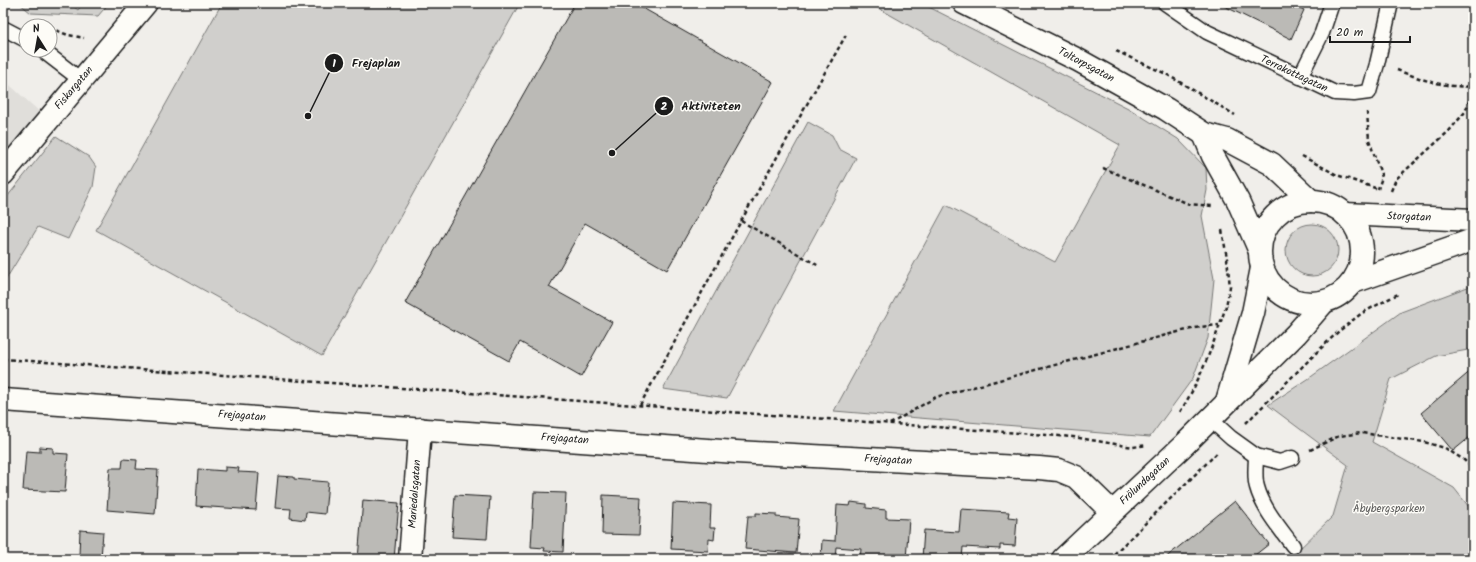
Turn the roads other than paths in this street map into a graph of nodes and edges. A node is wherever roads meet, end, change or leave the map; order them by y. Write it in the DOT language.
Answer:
graph roads {
  1 [pos="146,3"];
  2 [pos="964,3"];
  3 [pos="1165,3"];
  4 [pos="1332,3"];
  5 [pos="1391,3"];
  6 [pos="3,28"];
  7 [pos="18,36"];
  8 [pos="52,58"];
  9 [pos="1300,76"];
  10 [pos="81,80"];
  11 [pos="1204,134"];
  12 [pos="3,174"];
  13 [pos="1311,201"];
  14 [pos="1345,214"];
  15 [pos="1473,220"];
  16 [pos="1473,240"];
  17 [pos="1261,259"];
  18 [pos="1353,282"];
  19 [pos="1323,303"];
  20 [pos="3,400"];
  21 [pos="1226,403"];
  22 [pos="1210,419"];
  23 [pos="420,429"];
  24 [pos="1256,456"];
  25 [pos="1292,458"];
  26 [pos="1112,512"];
  27 [pos="1293,546"];
  28 [pos="410,559"];
  29 [pos="1063,559"];
  1 -- 10 [label="street, Fiskargatan"];
  2 -- 11 [label="street, Toltorpsgatan"];
  3 -- 9 [label="lane, Terrakottagatan"];
  4 -- 9 [label="lane"];
  5 -- 9 [label="lane, Terrakottagatan"];
  6 -- 7 [label="lane"];
  8 -- 10 [label="lane"];
  10 -- 12 [label="street, Fiskargatan"];
  11 -- 13 [label="street, Toltorpsgatan"];
  11 -- 17 [label="street"];
  13 -- 14 [label="street"];
  13 -- 17 [label="street"];
  14 -- 15 [label="street, Storgatan"];
  14 -- 18 [label="street"];
  16 -- 18 [label="street"];
  17 -- 19 [label="street"];
  17 -- 21 [label="street, Frölundagatan"];
  18 -- 19 [label="street"];
  19 -- 21 [label="street, Frölundagatan"];
  20 -- 23 [label="street, Frejagatan"];
  21 -- 22 [label="street, Frölundagatan"];
  22 -- 24 [label="lane"];
  22 -- 26 [label="street, Frölundagatan"];
  23 -- 26 [label="street, Frejagatan"];
  23 -- 28 [label="street, Mariedalsgatan"];
  24 -- 25 [label="lane"];
  24 -- 27 [label="lane"];
  26 -- 29 [label="street, Frölundagatan"];
}
